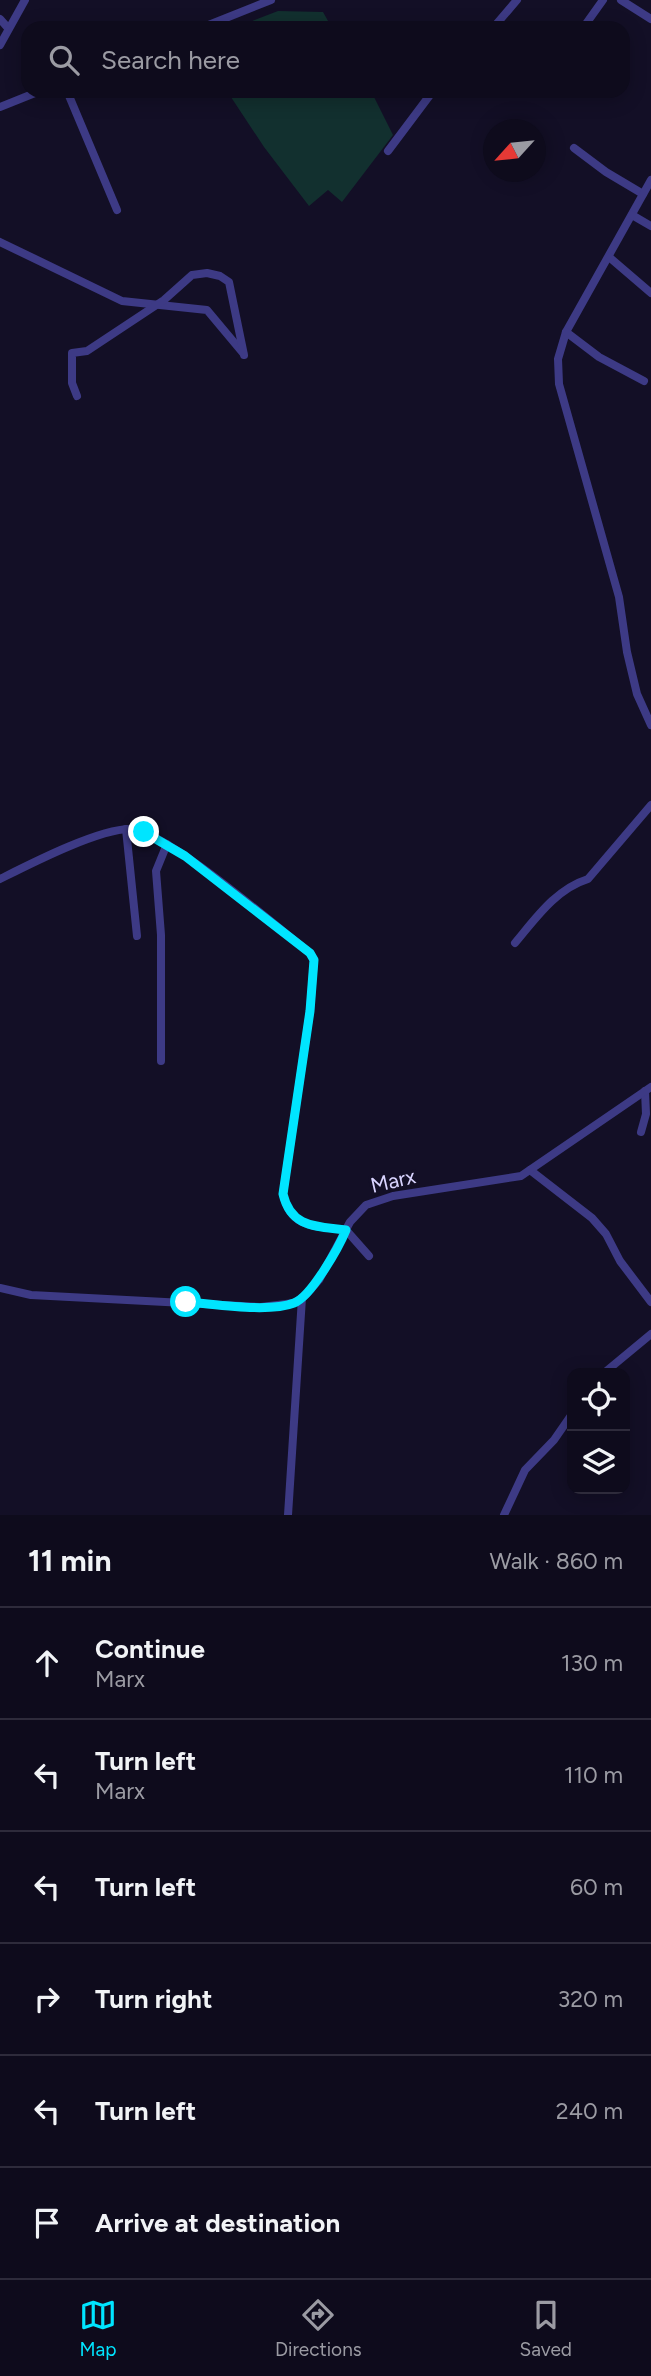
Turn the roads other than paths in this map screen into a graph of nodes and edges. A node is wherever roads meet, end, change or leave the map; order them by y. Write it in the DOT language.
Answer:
graph roads {
  1 [pos="25,0"];
  2 [pos="271,0"];
  3 [pos="517,0"];
  4 [pos="603,0"];
  5 [pos="621,0"];
  6 [pos="0,19"];
  7 [pos="651,19"];
  8 [pos="218,21"];
  9 [pos="499,21"];
  10 [pos="588,21"];
  11 [pos="8,29"];
  12 [pos="0,45"];
  13 [pos="22,98"];
  14 [pos="70,98"];
  15 [pos="428,98"];
  16 [pos="0,107"];
  17 [pos="574,148"];
  18 [pos="387,151"];
  19 [pos="651,180"];
  20 [pos="643,194"];
  21 [pos="117,210"];
  22 [pos="632,215"];
  23 [pos="651,226"];
  24 [pos="0,242"];
  25 [pos="609,257"];
  26 [pos="651,293"];
  27 [pos="158,304"];
  28 [pos="566,332"];
  29 [pos="645,381"];
  30 [pos="77,396"];
  31 [pos="651,725"];
  32 [pos="651,805"];
  33 [pos="126,829"];
  34 [pos="167,844"];
  35 [pos="0,879"];
  36 [pos="137,936"];
  37 [pos="515,943"];
  38 [pos="161,1061"];
  39 [pos="648,1089"];
  40 [pos="642,1132"];
  41 [pos="530,1170"];
  42 [pos="346,1230"];
  43 [pos="369,1256"];
  44 [pos="0,1288"];
  45 [pos="302,1298"];
  46 [pos="651,1302"];
  47 [pos="651,1334"];
  48 [pos="610,1368"];
  49 [pos="567,1421"];
  50 [pos="288,1515"];
  51 [pos="504,1515"];
  1 -- 11 [label="street"];
  2 -- 8 [label="street"];
  3 -- 9 [label="street"];
  4 -- 10 [label="street"];
  5 -- 7 [label="street"];
  6 -- 11 [label="street"];
  11 -- 12 [label="street"];
  13 -- 16 [label="street"];
  14 -- 21 [label="street"];
  15 -- 18 [label="street"];
  17 -- 20 [label="street"];
  19 -- 20 [label="street"];
  20 -- 22 [label="street"];
  22 -- 23 [label="street"];
  22 -- 25 [label="street"];
  24 -- 27 [label="street"];
  25 -- 26 [label="street"];
  25 -- 28 [label="street"];
  27 -- 27 [label="street"];
  27 -- 30 [label="street"];
  28 -- 29 [label="street"];
  28 -- 31 [label="street"];
  32 -- 37 [label="street"];
  33 -- 34 [label="street"];
  33 -- 35 [label="street"];
  33 -- 36 [label="street"];
  34 -- 38 [label="street"];
  34 -- 42 [label="street"];
  39 -- 40 [label="street"];
  39 -- 41 [label="street, Marx"];
  41 -- 42 [label="street, Marx"];
  41 -- 46 [label="street"];
  42 -- 43 [label="street"];
  42 -- 45 [label="street, Marx"];
  44 -- 45 [label="street"];
  45 -- 50 [label="street"];
  47 -- 48 [label="street"];
  49 -- 51 [label="street"];
}
